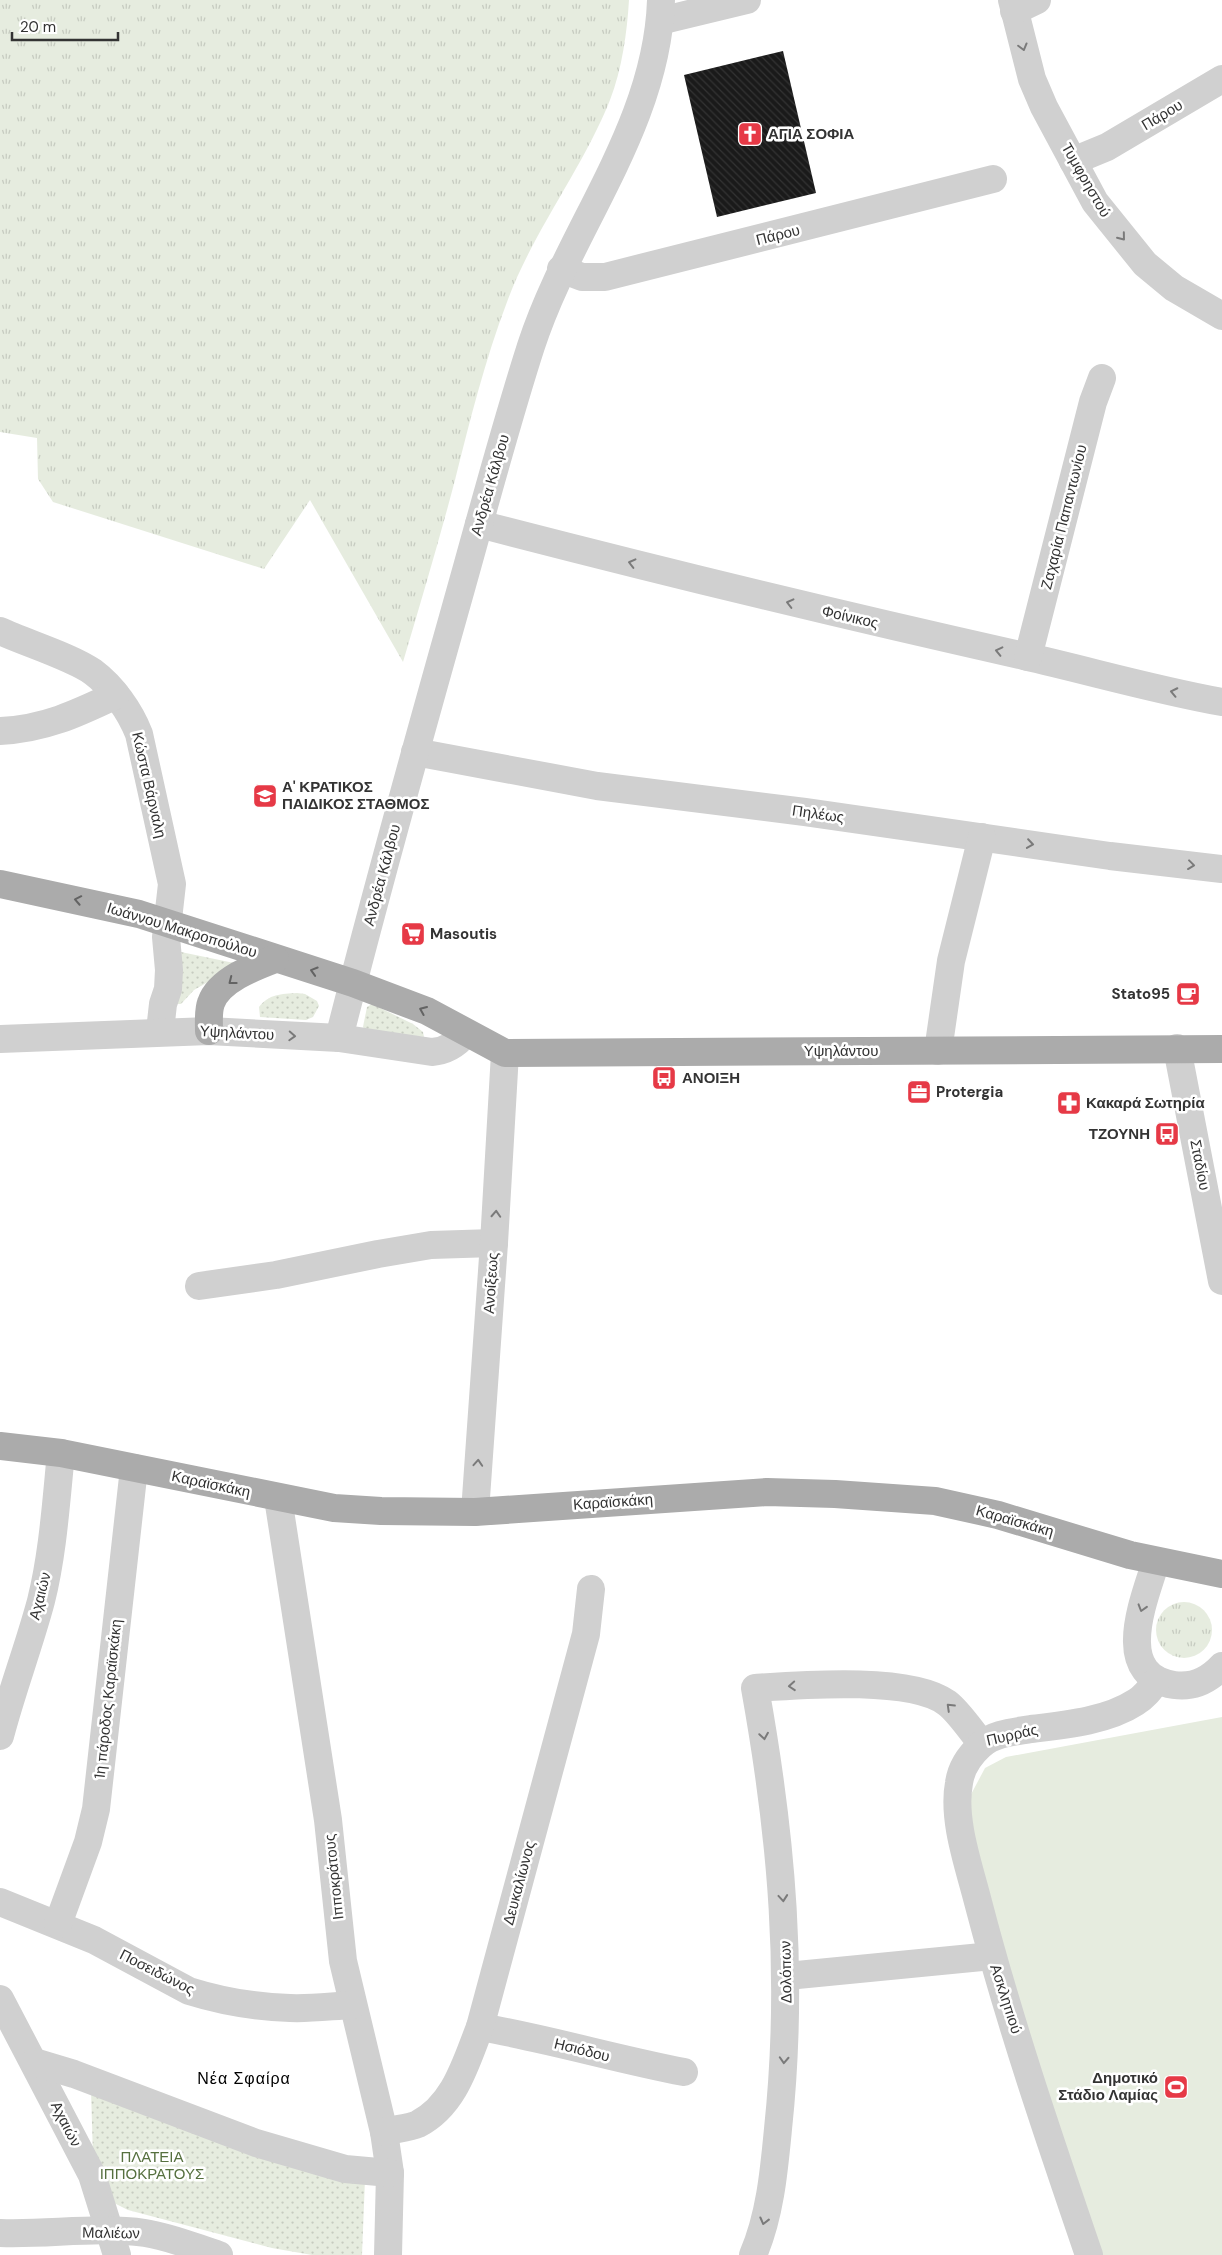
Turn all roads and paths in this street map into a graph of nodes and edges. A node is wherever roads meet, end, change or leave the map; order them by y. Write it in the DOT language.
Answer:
graph roads {
  1 [pos="747,0"];
  2 [pos="1021,4"];
  3 [pos="660,10"];
  4 [pos="1222,79"];
  5 [pos="1073,161"];
  6 [pos="993,179"];
  7 [pos="561,269"];
  8 [pos="1222,316"];
  9 [pos="1102,378"];
  10 [pos="479,524"];
  11 [pos="0,632"];
  12 [pos="1028,657"];
  13 [pos="116,695"];
  14 [pos="1222,702"];
  15 [pos="0,731"];
  16 [pos="415,752"];
  17 [pos="982,837"];
  18 [pos="1222,869"];
  19 [pos="0,884"];
  20 [pos="168,924"];
  21 [pos="275,959"];
  22 [pos="353,984"];
  23 [pos="160,1031"];
  24 [pos="208,1031"];
  25 [pos="466,1033"];
  26 [pos="0,1038"];
  27 [pos="339,1038"];
  28 [pos="1177,1048"];
  29 [pos="1222,1049"];
  30 [pos="938,1051"];
  31 [pos="505,1054"];
  32 [pos="494,1243"];
  33 [pos="1222,1281"];
  34 [pos="199,1286"];
  35 [pos="0,1446"];
  36 [pos="61,1453"];
  37 [pos="134,1468"];
  38 [pos="278,1498"];
  39 [pos="475,1512"];
  40 [pos="1156,1561"];
  41 [pos="1222,1574"];
  42 [pos="591,1589"];
  43 [pos="1222,1666"];
  44 [pos="1157,1680"];
  45 [pos="756,1688"];
  46 [pos="0,1736"];
  47 [pos="982,1744"];
  48 [pos="0,1902"];
  49 [pos="58,1924"];
  50 [pos="992,1956"];
  51 [pos="787,1976"];
  52 [pos="0,1999"];
  53 [pos="352,2004"];
  54 [pos="480,2027"];
  55 [pos="34,2062"];
  56 [pos="684,2072"];
  57 [pos="384,2132"];
  58 [pos="390,2173"];
  59 [pos="0,2233"];
  60 [pos="113,2243"];
  61 [pos="218,2255"];
  62 [pos="388,2255"];
  63 [pos="753,2255"];
  64 [pos="1089,2255"];
  1 -- 3 [label="street"];
  2 -- 5 [label="street, Τυμφρηστού, one-way"];
  3 -- 7 [label="street, Ανδρέα Κάλβου"];
  4 -- 5 [label="street, Πάρου"];
  5 -- 8 [label="street, Τυμφρηστού, one-way"];
  6 -- 7 [label="street, Πάρου"];
  7 -- 10 [label="street, Ανδρέα Κάλβου"];
  9 -- 12 [label="street, Ζαχαρία Παπαντωνίου"];
  12 -- 10 [label="street, Φοίνικος, one-way"];
  10 -- 16 [label="street, Ανδρέα Κάλβου"];
  11 -- 13 [label="street, Κώστα Βάρναλη"];
  14 -- 12 [label="street, Φοίνικος, one-way"];
  13 -- 15 [label="street"];
  13 -- 20 [label="street, Κώστα Βάρναλη"];
  16 -- 17 [label="street, Πηλέως"];
  16 -- 22 [label="street, Ανδρέα Κάλβου"];
  17 -- 18 [label="street, Πηλέως, one-way"];
  17 -- 30 [label="street"];
  20 -- 19 [label="main road, Ιωάννου Μακροπούλου, one-way"];
  20 -- 21 [label="main road, Ιωάννου Μακροπούλου"];
  20 -- 23 [label="street, Κώστα Βάρναλη"];
  22 -- 21 [label="main road, Ιωάννου Μακροπούλου, one-way"];
  21 -- 24 [label="main road, one-way"];
  25 -- 22 [label="main road, Υψηλάντου, one-way"];
  22 -- 27 [label="street, Ανδρέα Κάλβου"];
  23 -- 24 [label="street, Υψηλάντου"];
  23 -- 26 [label="street, Υψηλάντου"];
  24 -- 27 [label="street, Υψηλάντου, one-way"];
  25 -- 27 [label="street, Υψηλάντου"];
  25 -- 31 [label="main road, Υψηλάντου"];
  28 -- 29 [label="main road, Υψηλάντου"];
  28 -- 30 [label="main road, Υψηλάντου"];
  28 -- 33 [label="street, Σταδίου"];
  30 -- 31 [label="main road, Υψηλάντου"];
  32 -- 31 [label="street, Ανοίξεως, one-way"];
  32 -- 34 [label="street"];
  39 -- 32 [label="street, Ανοίξεως, one-way"];
  35 -- 36 [label="main road, Καραϊσκάκη"];
  36 -- 37 [label="main road, Καραϊσκάκη"];
  36 -- 46 [label="street, Αχαιών"];
  37 -- 38 [label="main road, Καραϊσκάκη"];
  37 -- 49 [label="street, 1η πάροδος Καραϊσκάκη"];
  38 -- 39 [label="main road, Καραϊσκάκη"];
  38 -- 53 [label="street, Ιπποκράτους"];
  39 -- 40 [label="main road, Καραϊσκάκη"];
  40 -- 41 [label="main road, Καραϊσκάκη"];
  40 -- 44 [label="street, one-way"];
  42 -- 54 [label="street, Δευκαλίωνος"];
  43 -- 44 [label="street"];
  44 -- 47 [label="street, Πυρράς"];
  47 -- 45 [label="street, Πυρράς, one-way"];
  45 -- 51 [label="street, Δολόπων, one-way"];
  47 -- 50 [label="street, Ασκληπιού"];
  48 -- 49 [label="street, Ποσειδώνος"];
  49 -- 53 [label="street, Ποσειδώνος"];
  50 -- 51 [label="street"];
  50 -- 64 [label="street, Ασκληπιού"];
  51 -- 63 [label="street, Δολόπων, one-way"];
  52 -- 55 [label="street, Αχαιών"];
  53 -- 57 [label="street, Ιπποκράτους"];
  54 -- 56 [label="street, Ησιόδου"];
  54 -- 57 [label="street, Δευκαλίωνος"];
  55 -- 58 [label="street"];
  55 -- 60 [label="street, Αχαιών"];
  57 -- 58 [label="street, Ιπποκράτους"];
  58 -- 62 [label="street, Ιπποκράτους"];
  59 -- 60 [label="street, Μαλιέων"];
  60 -- 61 [label="street, Μαλιέων"];
}
